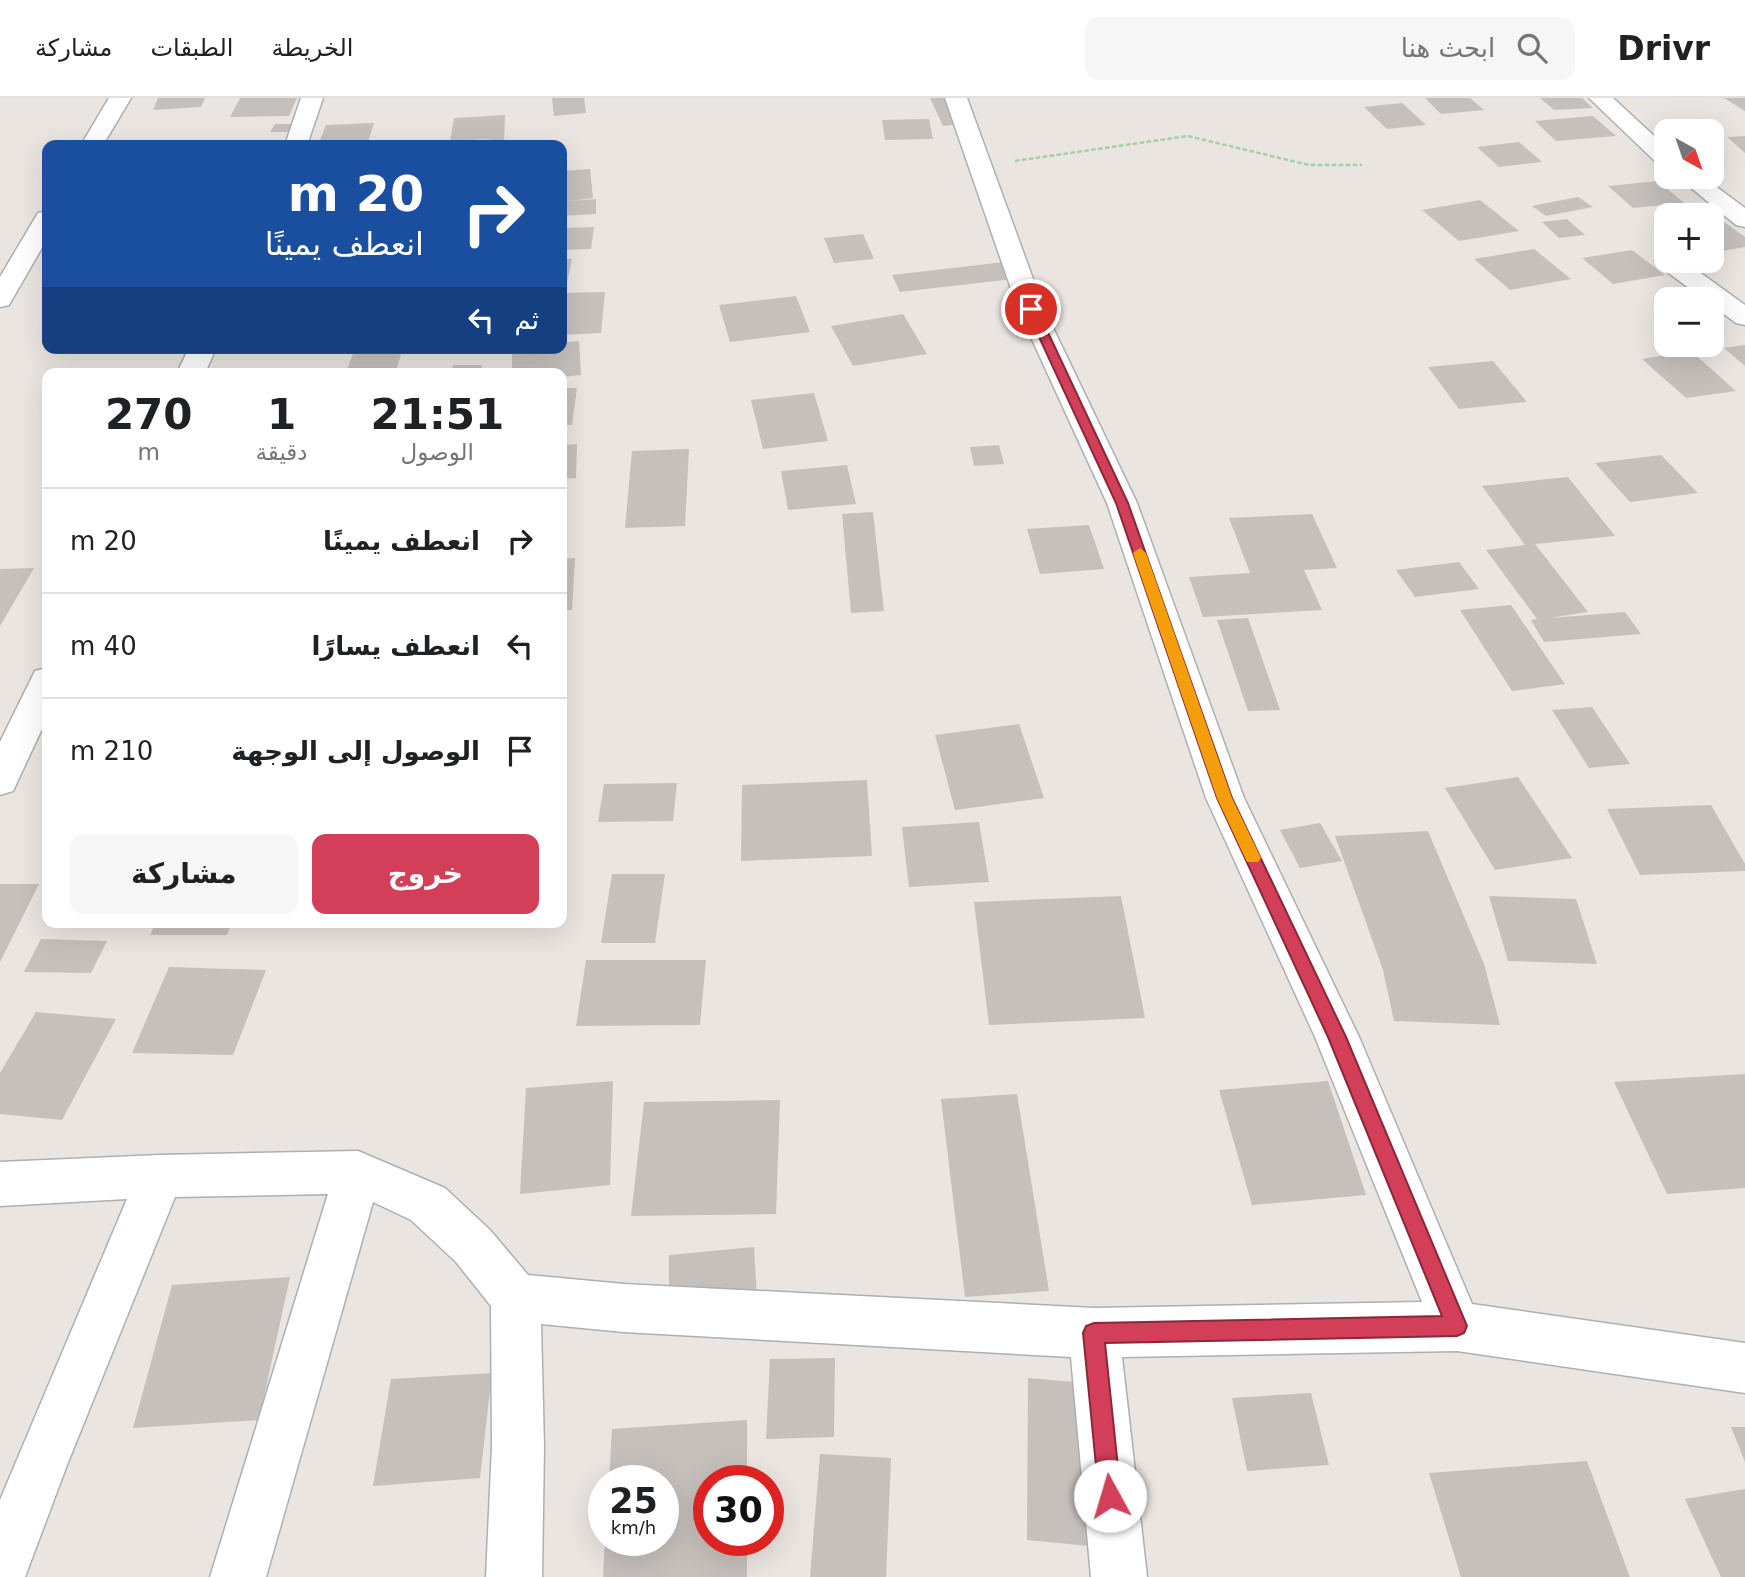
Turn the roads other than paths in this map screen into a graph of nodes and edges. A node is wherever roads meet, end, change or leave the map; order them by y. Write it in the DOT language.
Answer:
graph roads {
  1 [pos="121,98"];
  2 [pos="312,98"];
  3 [pos="956,98"];
  4 [pos="1600,98"];
  5 [pos="95,140"];
  6 [pos="298,140"];
  7 [pos="1654,148"];
  8 [pos="1705,189"];
  9 [pos="1745,219"];
  10 [pos="42,227"];
  11 [pos="1686,273"];
  12 [pos="0,299"];
  13 [pos="1745,317"];
  14 [pos="42,691"];
  15 [pos="0,781"];
  16 [pos="358,1172"];
  17 [pos="160,1176"];
  18 [pos="0,1184"];
  19 [pos="516,1298"];
  20 [pos="1457,1326"];
  21 [pos="1094,1333"];
  22 [pos="1745,1368"];
  23 [pos="0,1571"];
  24 [pos="238,1577"];
  25 [pos="514,1577"];
  26 [pos="1119,1577"];
  1 -- 5 [label="street"];
  2 -- 6 [label="street"];
  3 -- 20 [label="street"];
  4 -- 7 [label="street"];
  8 -- 9 [label="street"];
  10 -- 12 [label="street"];
  11 -- 13 [label="street"];
  14 -- 15 [label="street"];
  16 -- 17 [label="street"];
  16 -- 19 [label="street"];
  16 -- 24 [label="street"];
  17 -- 18 [label="street"];
  17 -- 23 [label="street"];
  19 -- 21 [label="street"];
  19 -- 25 [label="street"];
  20 -- 21 [label="street"];
  20 -- 22 [label="street"];
  21 -- 26 [label="street"];
}
